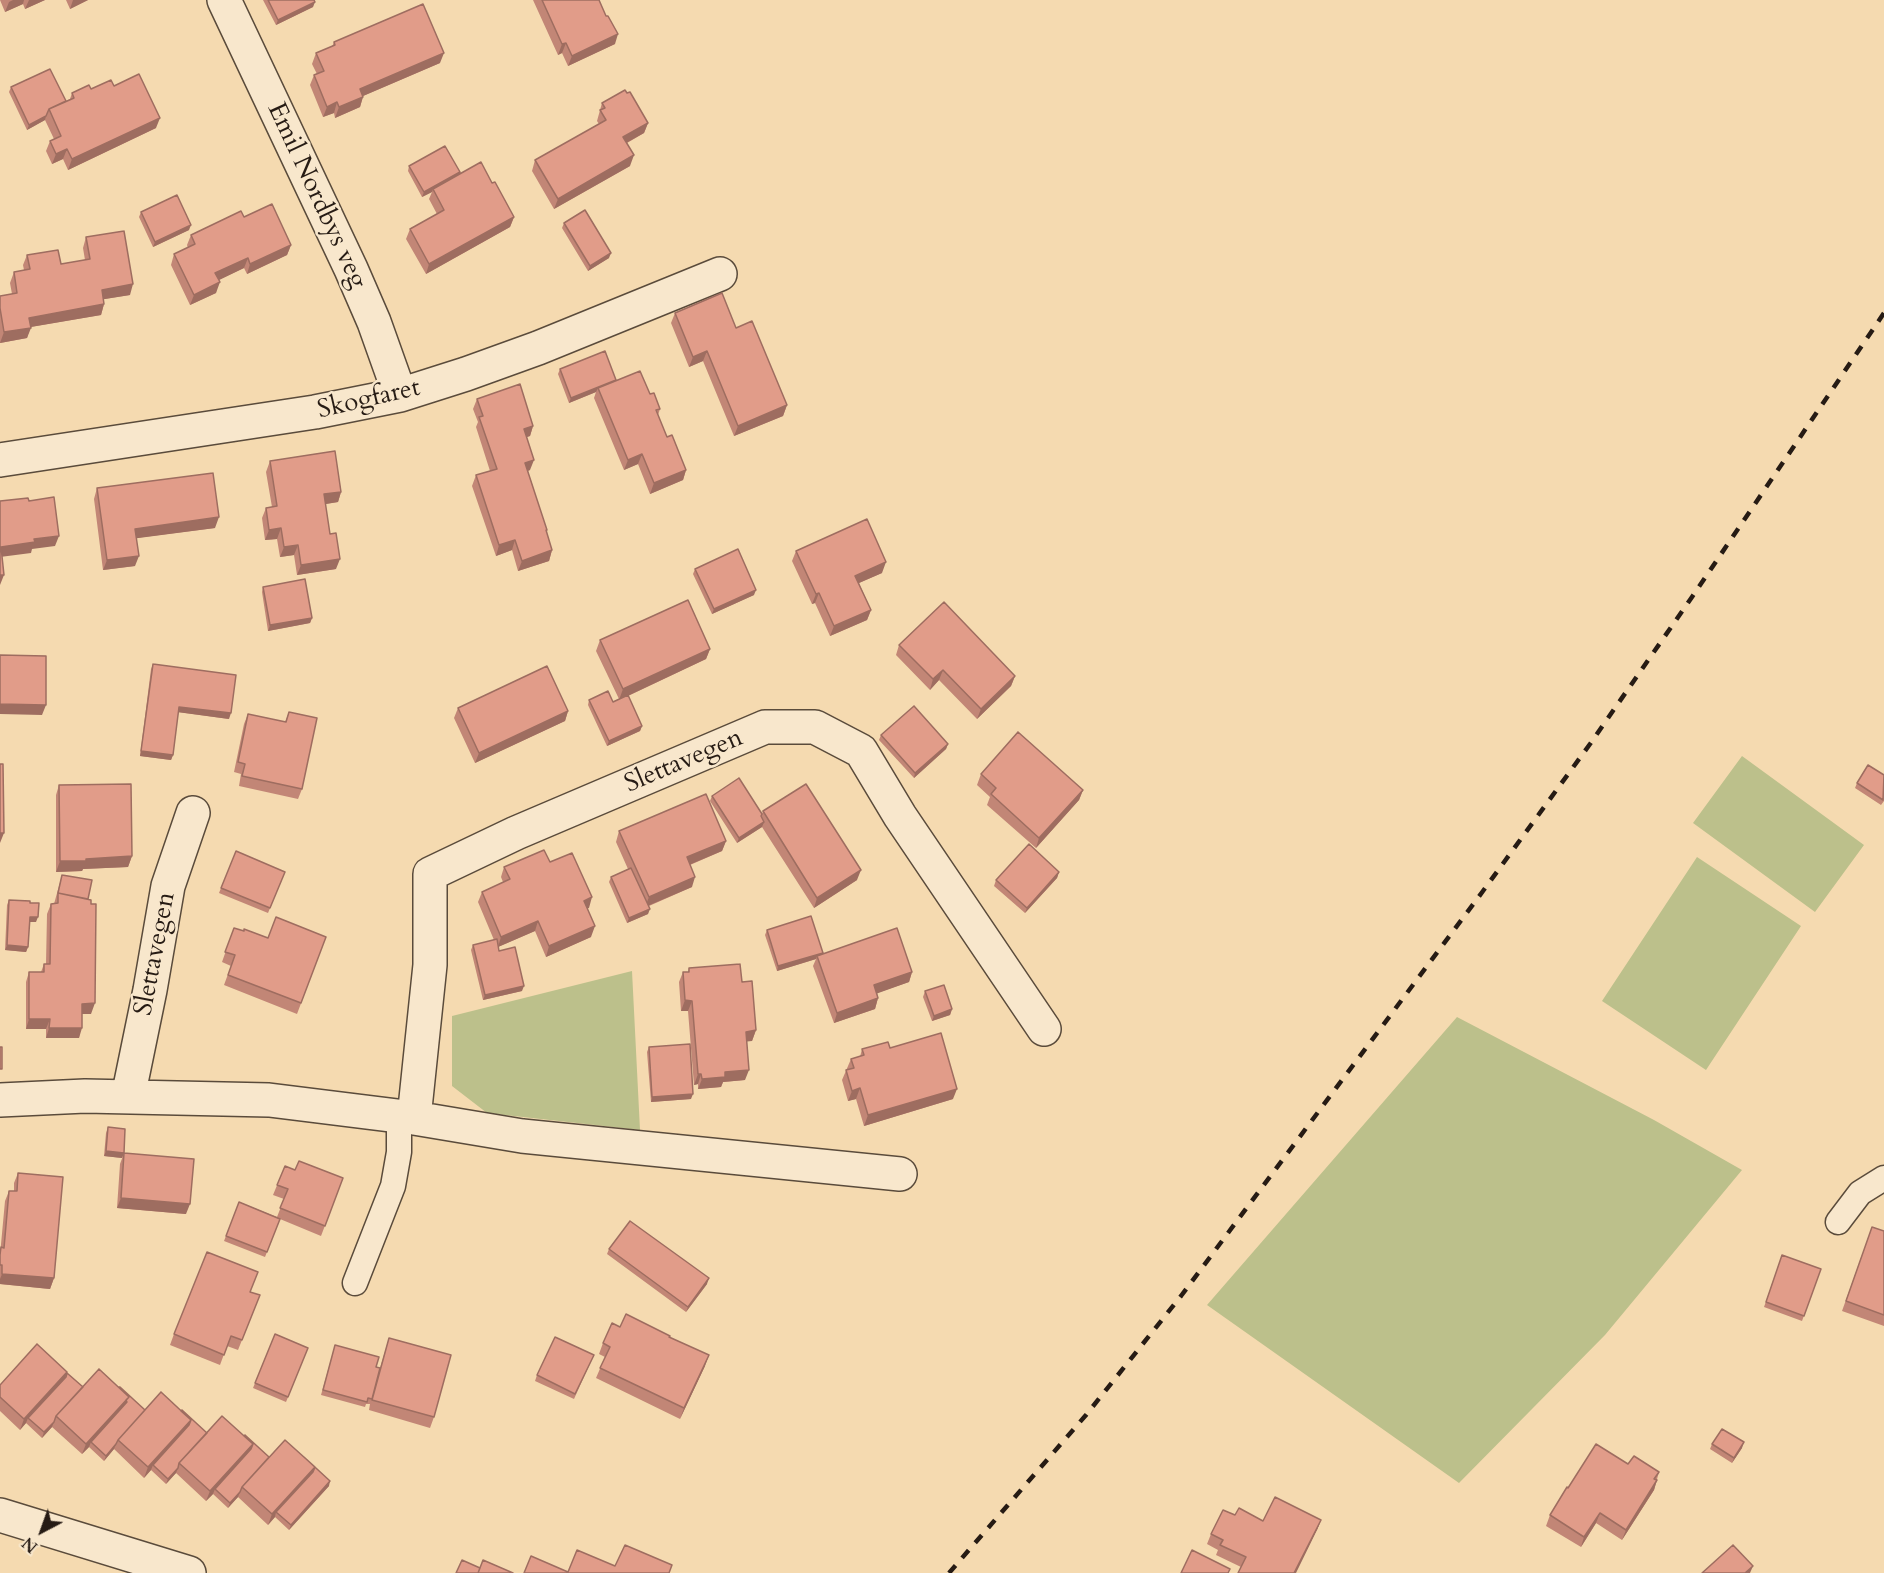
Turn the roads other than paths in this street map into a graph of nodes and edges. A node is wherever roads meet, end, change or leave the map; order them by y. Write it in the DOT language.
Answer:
graph roads {
  1 [pos="224,0"];
  2 [pos="720,274"];
  3 [pos="400,395"];
  4 [pos="0,460"];
  5 [pos="193,813"];
  6 [pos="1044,1029"];
  7 [pos="128,1097"];
  8 [pos="0,1100"];
  9 [pos="406,1117"];
  10 [pos="900,1174"];
  11 [pos="1884,1178"];
  12 [pos="1838,1221"];
  13 [pos="356,1283"];
  14 [pos="0,1517"];
  15 [pos="189,1573"];
  1 -- 3 [label="street, Emil Nordbys veg"];
  2 -- 3 [label="street, Skogfaret"];
  3 -- 4 [label="street, Skogfaret"];
  5 -- 7 [label="street, Slettavegen"];
  6 -- 9 [label="street, Slettavegen"];
  7 -- 8 [label="street"];
  7 -- 9 [label="street"];
  9 -- 10 [label="street"];
  9 -- 13 [label="lane"];
  11 -- 12 [label="lane"];
  14 -- 15 [label="street"];
}
